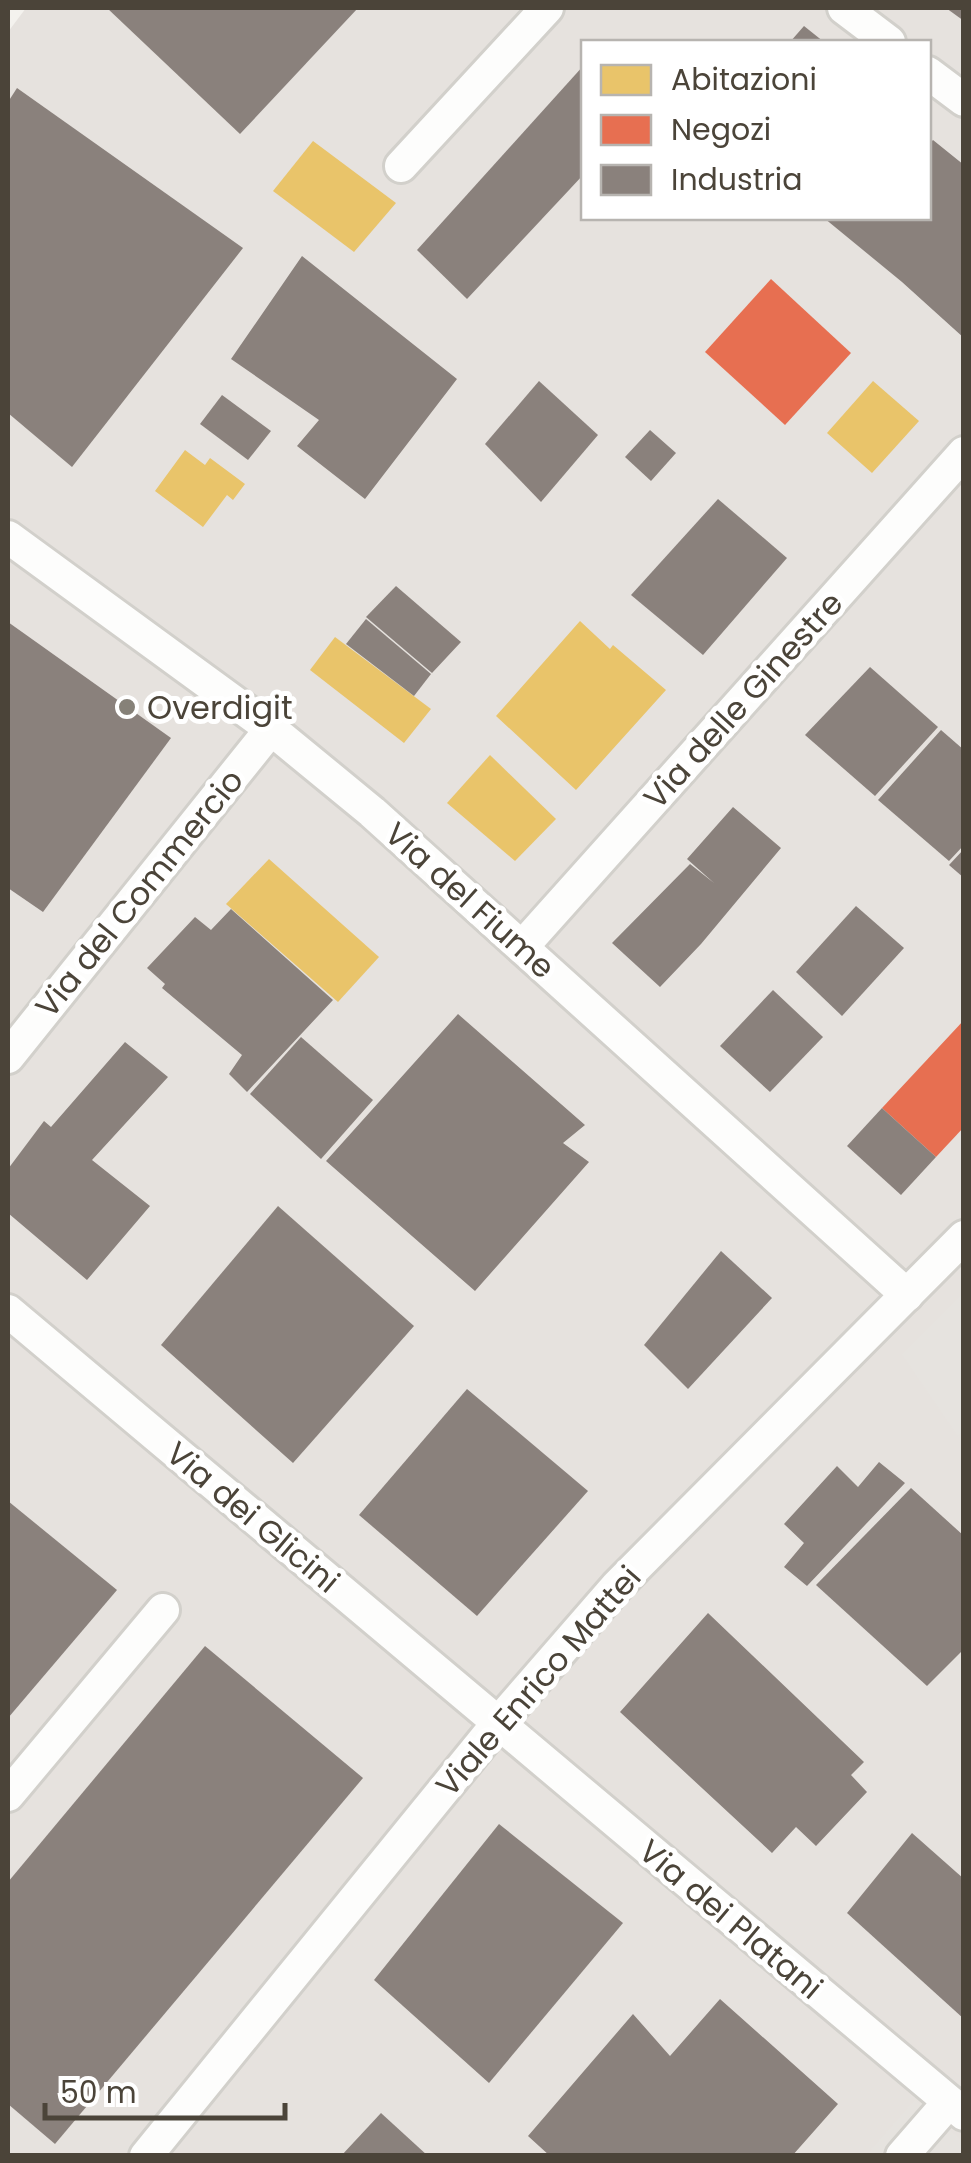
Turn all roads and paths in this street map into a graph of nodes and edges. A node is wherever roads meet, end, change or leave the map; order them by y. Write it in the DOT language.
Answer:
graph roads {
  1 [pos="548,8"];
  2 [pos="844,8"];
  3 [pos="886,40"];
  4 [pos="931,75"];
  5 [pos="964,100"];
  6 [pos="401,166"];
  7 [pos="964,453"];
  8 [pos="8,537"];
  9 [pos="271,728"];
  10 [pos="522,947"];
  11 [pos="8,1058"];
  12 [pos="964,1237"];
  13 [pos="907,1296"];
  14 [pos="8,1312"];
  15 [pos="163,1610"];
  16 [pos="498,1723"];
  17 [pos="8,1795"];
  18 [pos="956,2108"];
  19 [pos="146,2156"];
  20 [pos="902,2156"];
  1 -- 6 [label="street"];
  2 -- 3 [label="street"];
  4 -- 5 [label="street"];
  7 -- 10 [label="street, Via delle Ginestre"];
  8 -- 9 [label="street, Via del Fiume"];
  9 -- 10 [label="street, Via del Fiume"];
  9 -- 11 [label="street, Via del Commercio"];
  10 -- 13 [label="street, Via del Fiume"];
  12 -- 13 [label="street, Viale Enrico Mattei"];
  13 -- 16 [label="street, Viale Enrico Mattei"];
  14 -- 16 [label="street, Via dei Glicini"];
  15 -- 17 [label="street"];
  16 -- 18 [label="street, Via dei Platani"];
  16 -- 19 [label="street, Viale Enrico Mattei"];
  18 -- 20 [label="street"];
}
